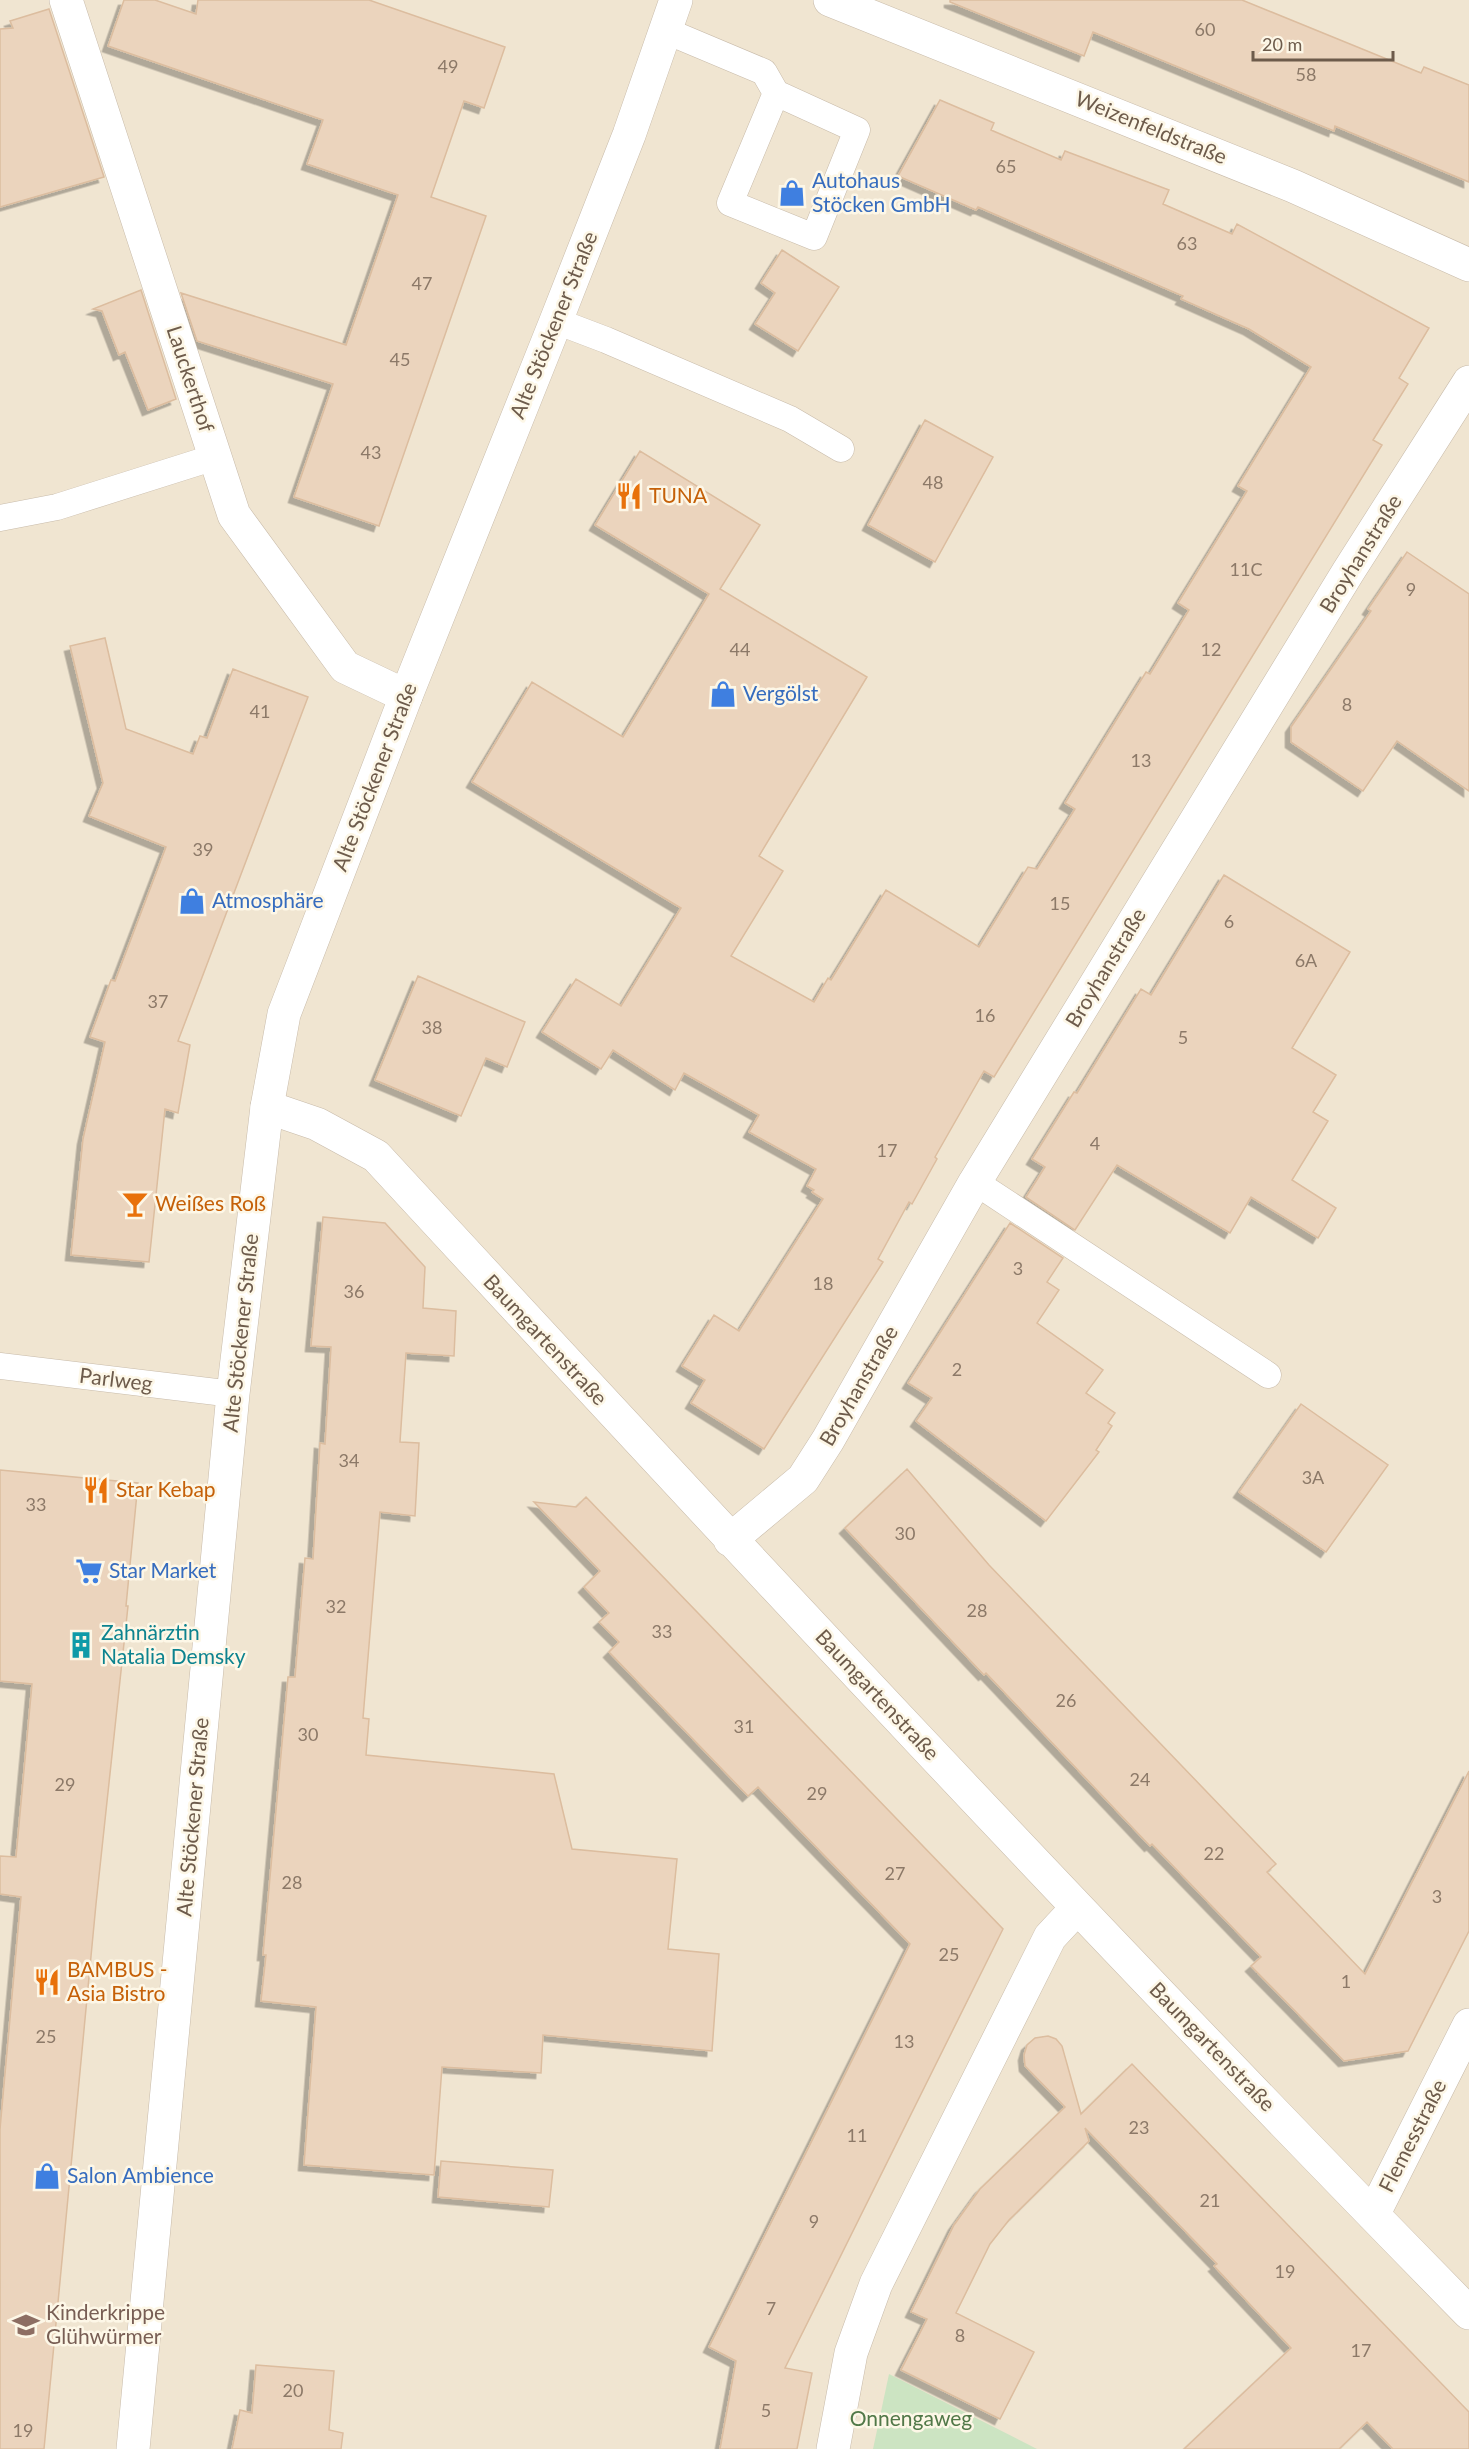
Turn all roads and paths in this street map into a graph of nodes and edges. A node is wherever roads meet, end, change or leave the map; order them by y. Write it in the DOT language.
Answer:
graph roads {
  1 [pos="66,0"];
  2 [pos="675,0"];
  3 [pos="830,0"];
  4 [pos="664,30"];
  5 [pos="776,93"];
  6 [pos="1469,265"];
  7 [pos="556,321"];
  8 [pos="1469,382"];
  9 [pos="841,449"];
  10 [pos="215,457"];
  11 [pos="0,518"];
  12 [pos="406,696"];
  13 [pos="267,1107"];
  14 [pos="975,1182"];
  15 [pos="0,1366"];
  16 [pos="1268,1375"];
  17 [pos="233,1394"];
  18 [pos="730,1540"];
  19 [pos="1077,1908"];
  20 [pos="1469,2025"];
  21 [pos="1373,2215"];
  22 [pos="1469,2313"];
  23 [pos="133,2449"];
  24 [pos="833,2449"];
  1 -- 10 [label="street, Lauckerthof"];
  2 -- 4 [label="street, Alte Stöckener Straße"];
  3 -- 6 [label="street, Weizenfeldstraße"];
  4 -- 5 [label="lane"];
  4 -- 7 [label="street, Alte Stöckener Straße"];
  5 -- 5 [label="lane"];
  7 -- 9 [label="lane"];
  7 -- 12 [label="street, Alte Stöckener Straße"];
  8 -- 14 [label="street, Broyhanstraße"];
  10 -- 11 [label="lane"];
  10 -- 12 [label="street, Lauckerthof"];
  12 -- 13 [label="street, Alte Stöckener Straße"];
  13 -- 17 [label="street, Alte Stöckener Straße"];
  13 -- 18 [label="street, Baumgartenstraße"];
  14 -- 16 [label="lane"];
  14 -- 18 [label="street, Broyhanstraße"];
  15 -- 17 [label="lane, Parlweg"];
  17 -- 23 [label="street, Alte Stöckener Straße"];
  18 -- 19 [label="street, Baumgartenstraße"];
  19 -- 21 [label="street, Baumgartenstraße"];
  19 -- 24 [label="street"];
  20 -- 21 [label="street, Flemesstraße"];
  21 -- 22 [label="street, Baumgartenstraße"];
}
